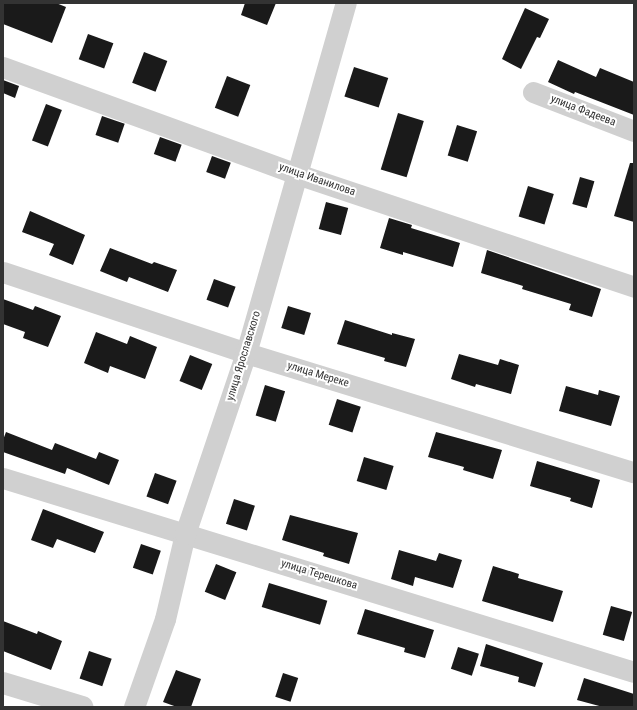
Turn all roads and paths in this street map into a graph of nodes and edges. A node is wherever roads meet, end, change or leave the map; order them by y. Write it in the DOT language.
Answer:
graph roads {
  1 [pos="346,3"];
  2 [pos="3,67"];
  3 [pos="533,92"];
  4 [pos="634,131"];
  5 [pos="297,174"];
  6 [pos="3,272"];
  7 [pos="634,287"];
  8 [pos="246,353"];
  9 [pos="634,472"];
  10 [pos="3,478"];
  11 [pos="185,534"];
  12 [pos="634,672"];
  13 [pos="3,683"];
  14 [pos="78,706"];
  15 [pos="134,707"];
  1 -- 5 [label="street, улица Ярославского"];
  2 -- 5 [label="street, улица Иванилова"];
  3 -- 4 [label="street, улица Фадеева"];
  5 -- 7 [label="street, улица Иванилова"];
  5 -- 8 [label="street, улица Ярославского"];
  6 -- 8 [label="street, улица Мереке"];
  8 -- 9 [label="street, улица Мереке"];
  8 -- 11 [label="street, улица Ярославского"];
  10 -- 11 [label="street, улица Терешкова"];
  11 -- 12 [label="street, улица Терешкова"];
  11 -- 15 [label="street, улица Ярославского"];
  13 -- 14 [label="street"];
}
